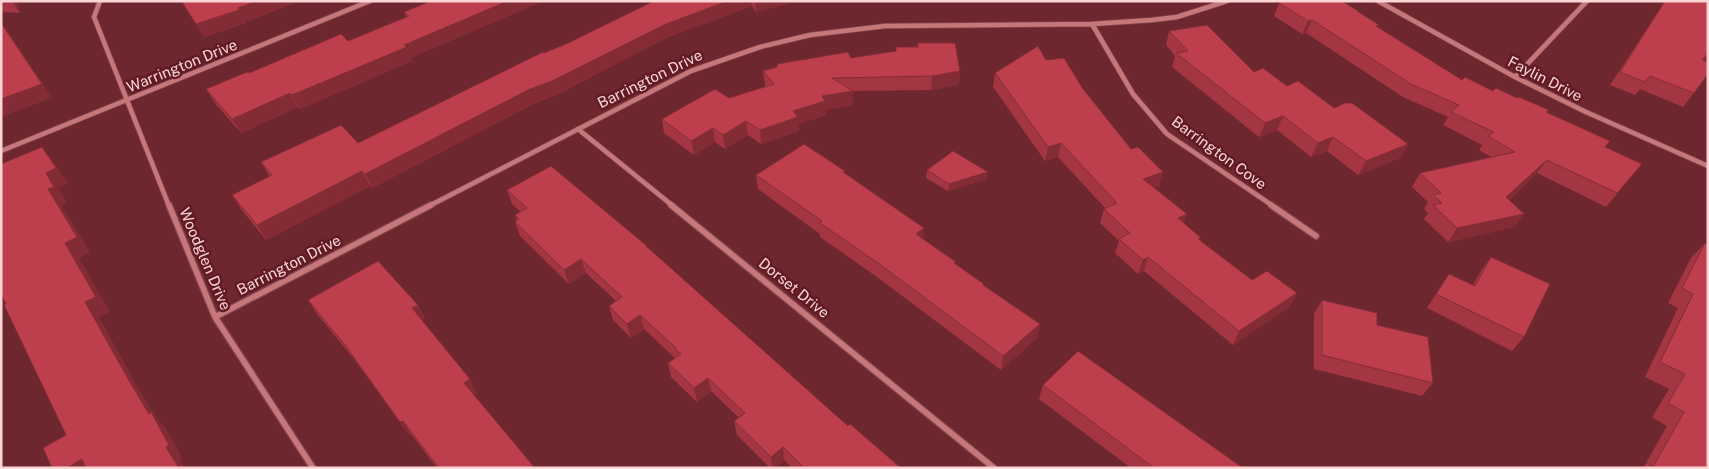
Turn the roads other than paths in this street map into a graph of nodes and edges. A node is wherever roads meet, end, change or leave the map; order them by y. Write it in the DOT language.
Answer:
graph roads {
  1 [pos="100,1"];
  2 [pos="370,1"];
  3 [pos="1227,1"];
  4 [pos="1378,1"];
  5 [pos="1587,1"];
  6 [pos="1092,24"];
  7 [pos="1515,77"];
  8 [pos="126,101"];
  9 [pos="578,129"];
  10 [pos="1,151"];
  11 [pos="1708,166"];
  12 [pos="1316,236"];
  13 [pos="215,317"];
  14 [pos="313,468"];
  15 [pos="994,468"];
  1 -- 8 [label="street, Woodglen Drive"];
  2 -- 8 [label="street, Warrington Drive"];
  3 -- 6 [label="street, Barrington Drive"];
  4 -- 7 [label="street, Faylin Drive"];
  5 -- 7 [label="street"];
  6 -- 9 [label="street, Barrington Drive"];
  6 -- 12 [label="street, Barrington Cove"];
  7 -- 11 [label="street, Faylin Drive"];
  8 -- 10 [label="street, Warrington Drive"];
  8 -- 13 [label="street, Woodglen Drive"];
  9 -- 13 [label="street, Barrington Drive"];
  9 -- 15 [label="street, Dorset Drive"];
  13 -- 14 [label="street, Woodglen Drive"];
}
